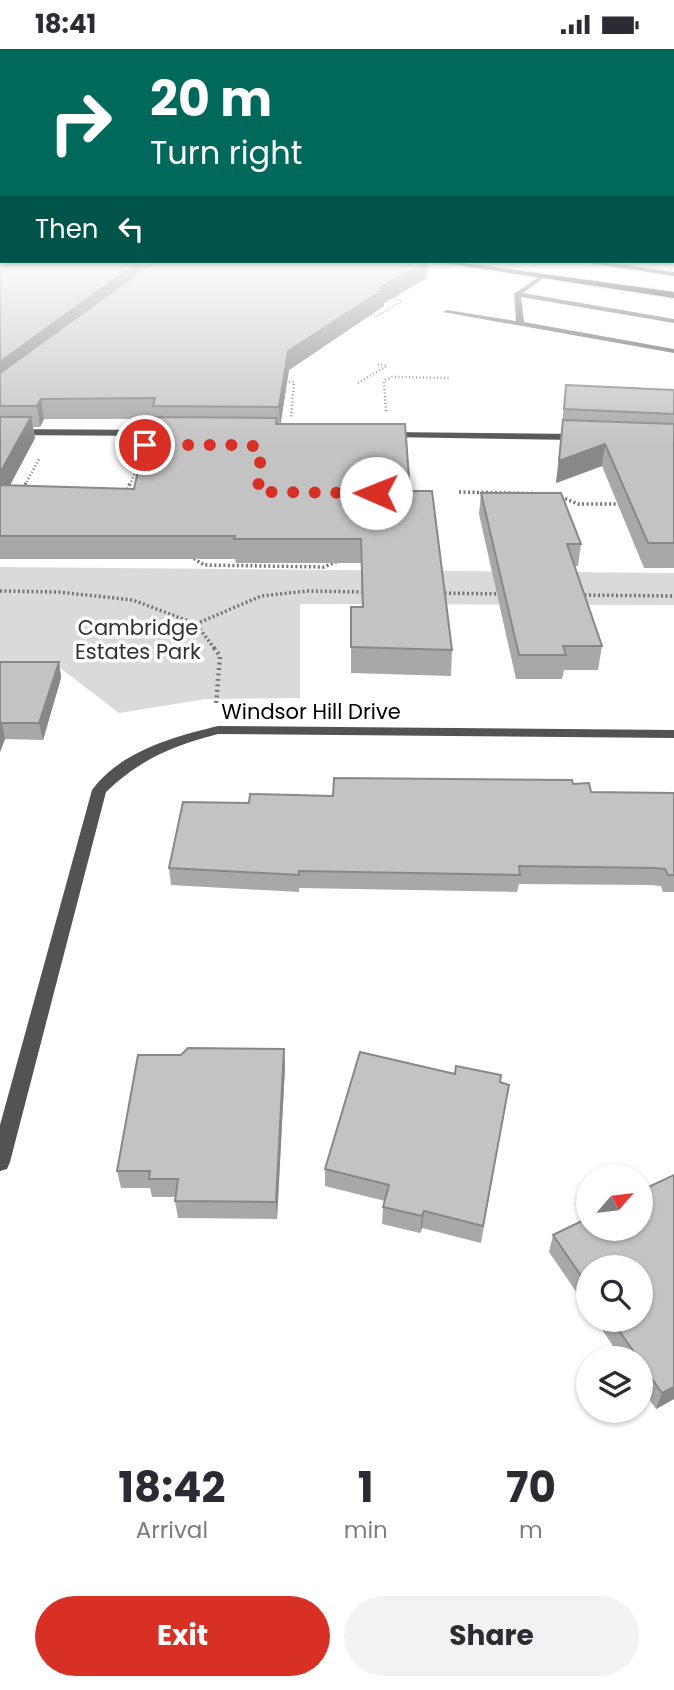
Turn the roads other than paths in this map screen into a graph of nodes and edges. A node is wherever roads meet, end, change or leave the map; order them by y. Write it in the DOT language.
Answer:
graph roads {
  1 [pos="466,315"];
  2 [pos="519,315"];
  3 [pos="612,315"];
  4 [pos="643,315"];
  5 [pos="648,316"];
  6 [pos="610,317"];
  7 [pos="641,323"];
  8 [pos="520,324"];
  9 [pos="673,324"];
  10 [pos="600,325"];
  11 [pos="631,330"];
  12 [pos="663,335"];
  13 [pos="585,336"];
  14 [pos="618,341"];
  15 [pos="651,347"];
  16 [pos="674,351"];
  17 [pos="0,432"];
  18 [pos="170,433"];
  19 [pos="373,434"];
  20 [pos="591,438"];
  21 [pos="674,734"];
  22 [pos="0,1162"];
  1 -- 8 [label="street"];
  2 -- 8 [label="street"];
  3 -- 6 [label="street"];
  4 -- 5 [label="street"];
  5 -- 7 [label="street"];
  5 -- 9 [label="street"];
  8 -- 13 [label="street"];
  10 -- 13 [label="street"];
  11 -- 14 [label="street"];
  12 -- 15 [label="street"];
  13 -- 14 [label="street"];
  14 -- 15 [label="street"];
  15 -- 16 [label="street"];
  17 -- 18 [label="street"];
  19 -- 20 [label="street"];
  21 -- 22 [label="street, Windsor Hill Drive"];
}
